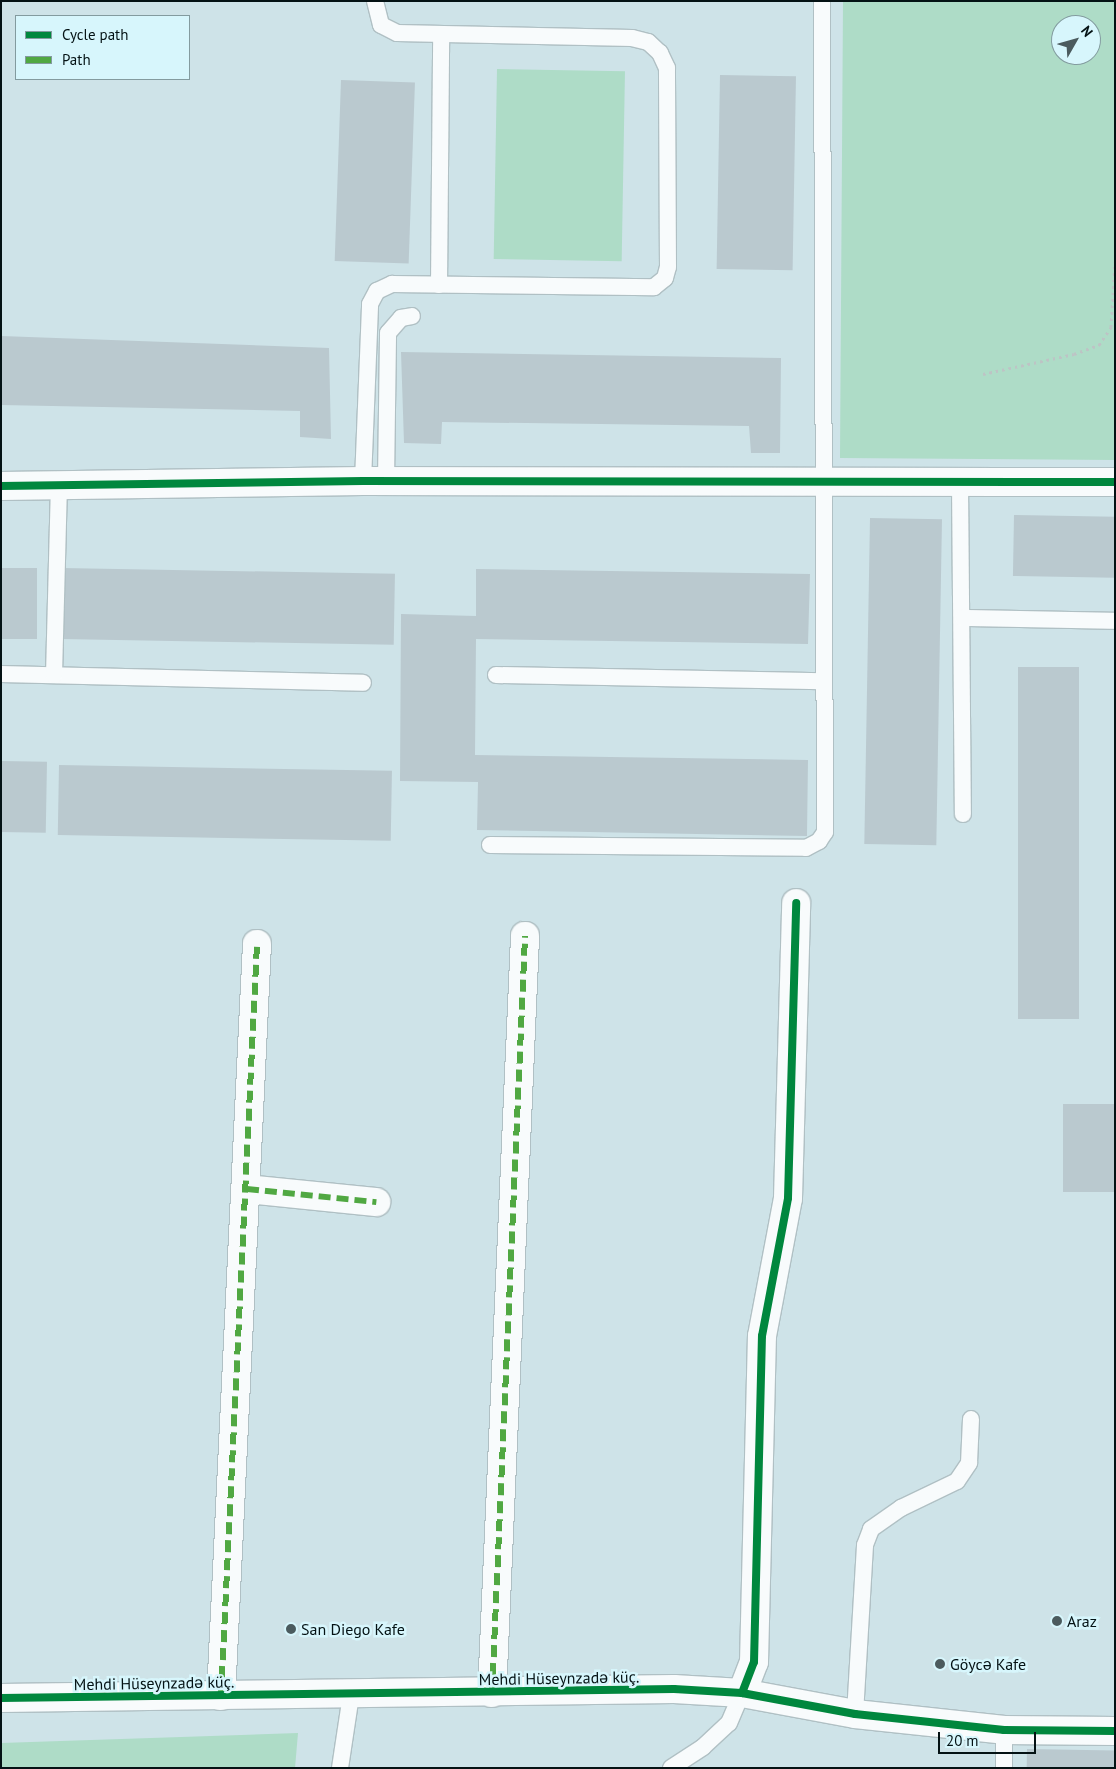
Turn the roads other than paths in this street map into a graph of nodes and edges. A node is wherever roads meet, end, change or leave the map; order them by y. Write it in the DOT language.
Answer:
graph roads {
  1 [pos="375,1"];
  2 [pos="822,1"];
  3 [pos="441,36"];
  4 [pos="440,285"];
  5 [pos="412,316"];
  6 [pos="374,481"];
  7 [pos="1115,482"];
  8 [pos="824,484"];
  9 [pos="960,484"];
  10 [pos="59,485"];
  11 [pos="1,486"];
  12 [pos="963,618"];
  13 [pos="1115,621"];
  14 [pos="1,674"];
  15 [pos="54,675"];
  16 [pos="496,676"];
  17 [pos="823,681"];
  18 [pos="363,683"];
  19 [pos="963,814"];
  20 [pos="490,845"];
  21 [pos="796,903"];
  22 [pos="525,936"];
  23 [pos="256,944"];
  24 [pos="247,1189"];
  25 [pos="376,1202"];
  26 [pos="971,1419"];
  27 [pos="492,1693"];
  28 [pos="742,1694"];
  29 [pos="352,1695"];
  30 [pos="221,1696"];
  31 [pos="1,1698"];
  32 [pos="855,1714"];
  33 [pos="1004,1730"];
  34 [pos="1115,1731"];
  35 [pos="340,1768"];
  36 [pos="671,1768"];
  37 [pos="1004,1768"];
  1 -- 3 [label="lane"];
  2 -- 8 [label="lane"];
  3 -- 4 [label="lane"];
  3 -- 4 [label="lane"];
  4 -- 6 [label="lane"];
  5 -- 6 [label="lane"];
  6 -- 8 [label="street"];
  6 -- 10 [label="street"];
  7 -- 9 [label="street"];
  8 -- 9 [label="street"];
  8 -- 17 [label="lane"];
  9 -- 12 [label="lane"];
  10 -- 11 [label="street"];
  10 -- 15 [label="lane"];
  12 -- 13 [label="lane"];
  12 -- 19 [label="lane"];
  14 -- 15 [label="lane"];
  15 -- 18 [label="lane"];
  16 -- 17 [label="lane"];
  17 -- 20 [label="lane"];
  21 -- 28 [label="street"];
  22 -- 27 [label="street"];
  23 -- 24 [label="street"];
  24 -- 25 [label="street"];
  24 -- 30 [label="street"];
  26 -- 32 [label="lane"];
  27 -- 28 [label="street, Mehdi Hüseynzadə küç."];
  27 -- 29 [label="street, Mehdi Hüseynzadə küç."];
  28 -- 32 [label="street, Mehdi Hüseynzadə küç."];
  28 -- 36 [label="lane"];
  29 -- 30 [label="street, Mehdi Hüseynzadə küç."];
  29 -- 35 [label="lane"];
  30 -- 31 [label="street, Mehdi Hüseynzadə küç."];
  32 -- 33 [label="street, Mehdi Hüseynzadə küç."];
  33 -- 34 [label="street, Mehdi Hüseynzadə küç."];
  33 -- 37 [label="lane"];
}
